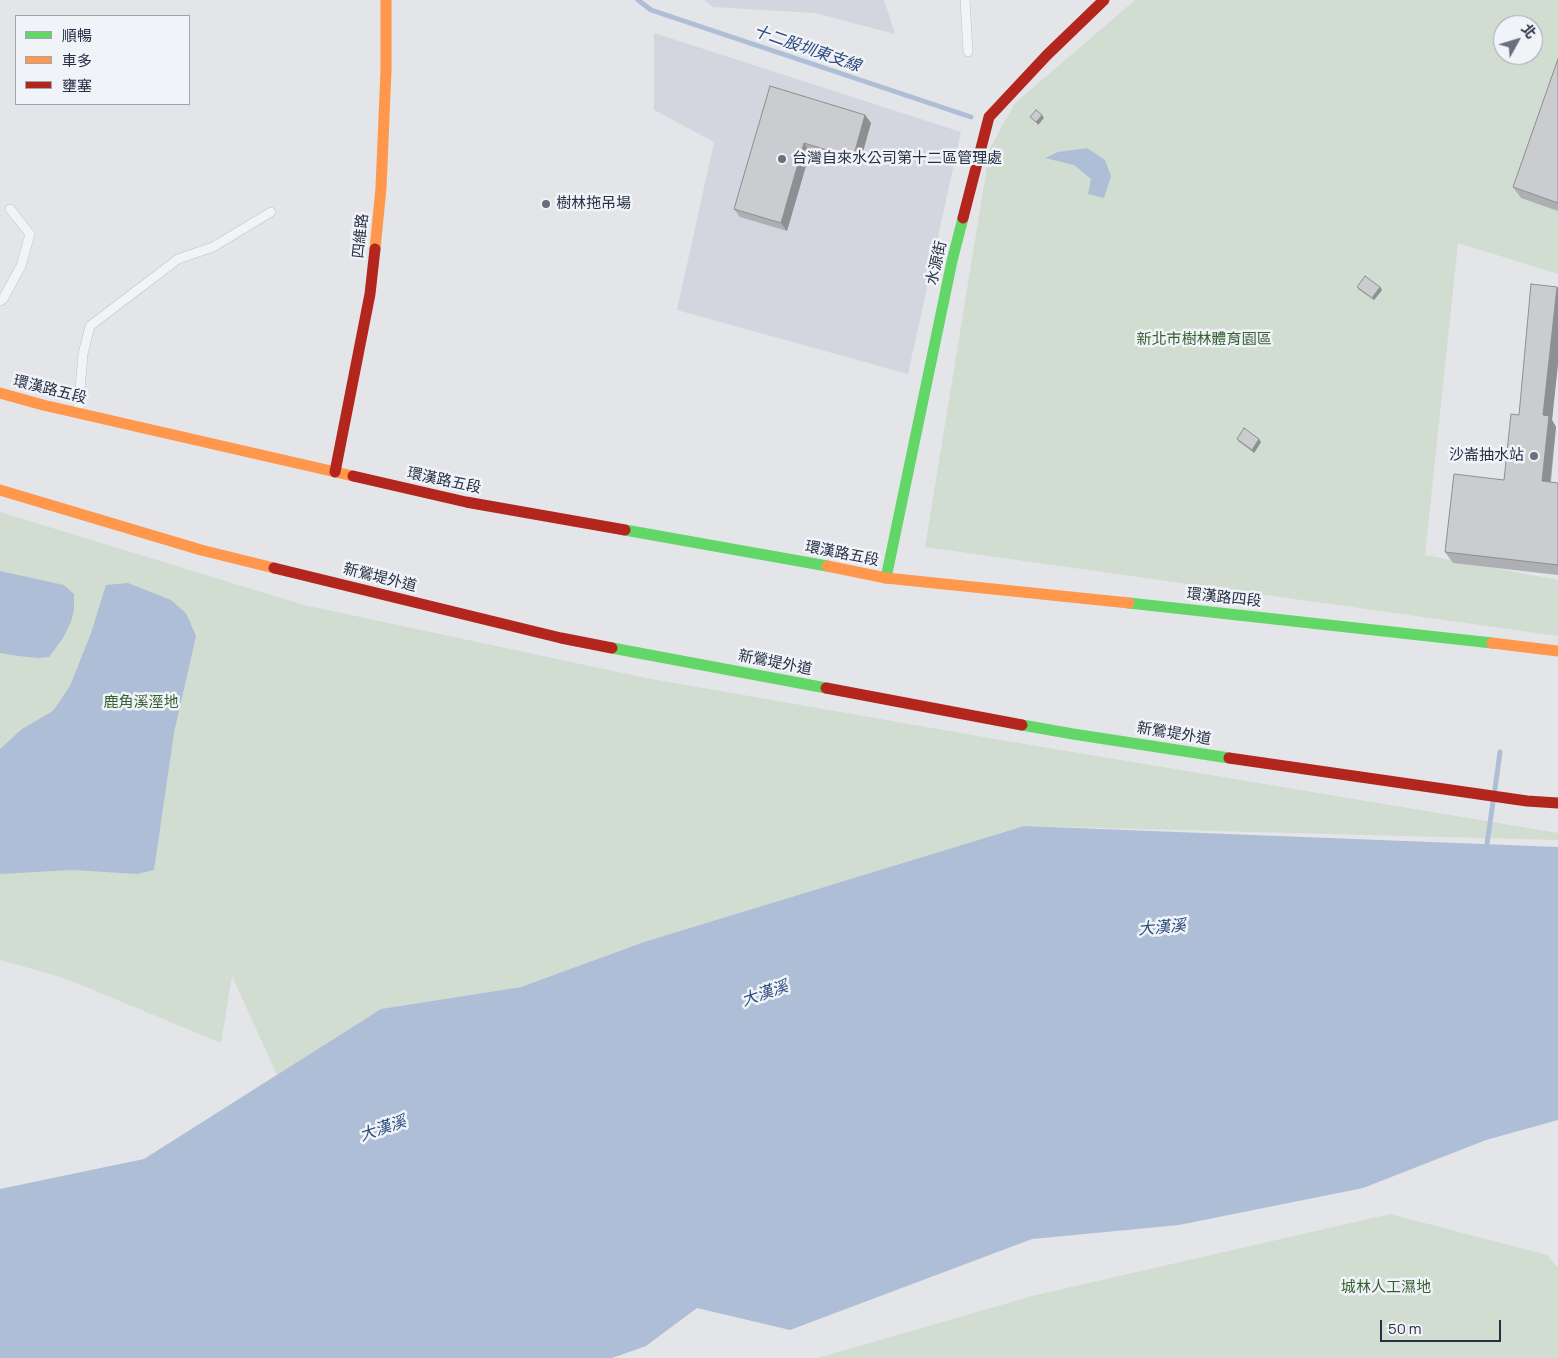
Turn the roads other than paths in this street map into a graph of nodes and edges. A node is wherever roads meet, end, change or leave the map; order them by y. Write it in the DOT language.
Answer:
graph roads {
  1 [pos="386,0"];
  2 [pos="965,0"];
  3 [pos="1104,0"];
  4 [pos="968,52"];
  5 [pos="10,209"];
  6 [pos="271,212"];
  7 [pos="0,301"];
  8 [pos="0,393"];
  9 [pos="78,413"];
  10 [pos="335,472"];
  11 [pos="0,490"];
  12 [pos="886,578"];
  13 [pos="1558,651"];
  14 [pos="1558,803"];
  1 -- 10 [label="street, 四維路"];
  2 -- 4 [label="lane"];
  3 -- 12 [label="street, 水源街"];
  5 -- 7 [label="lane"];
  6 -- 9 [label="lane"];
  8 -- 9 [label="street, 環漢路五段"];
  9 -- 10 [label="street, 環漢路五段"];
  10 -- 12 [label="street, 環漢路五段"];
  11 -- 14 [label="street, 新鶯堤外道"];
  12 -- 13 [label="street, 環漢路四段"];
}
